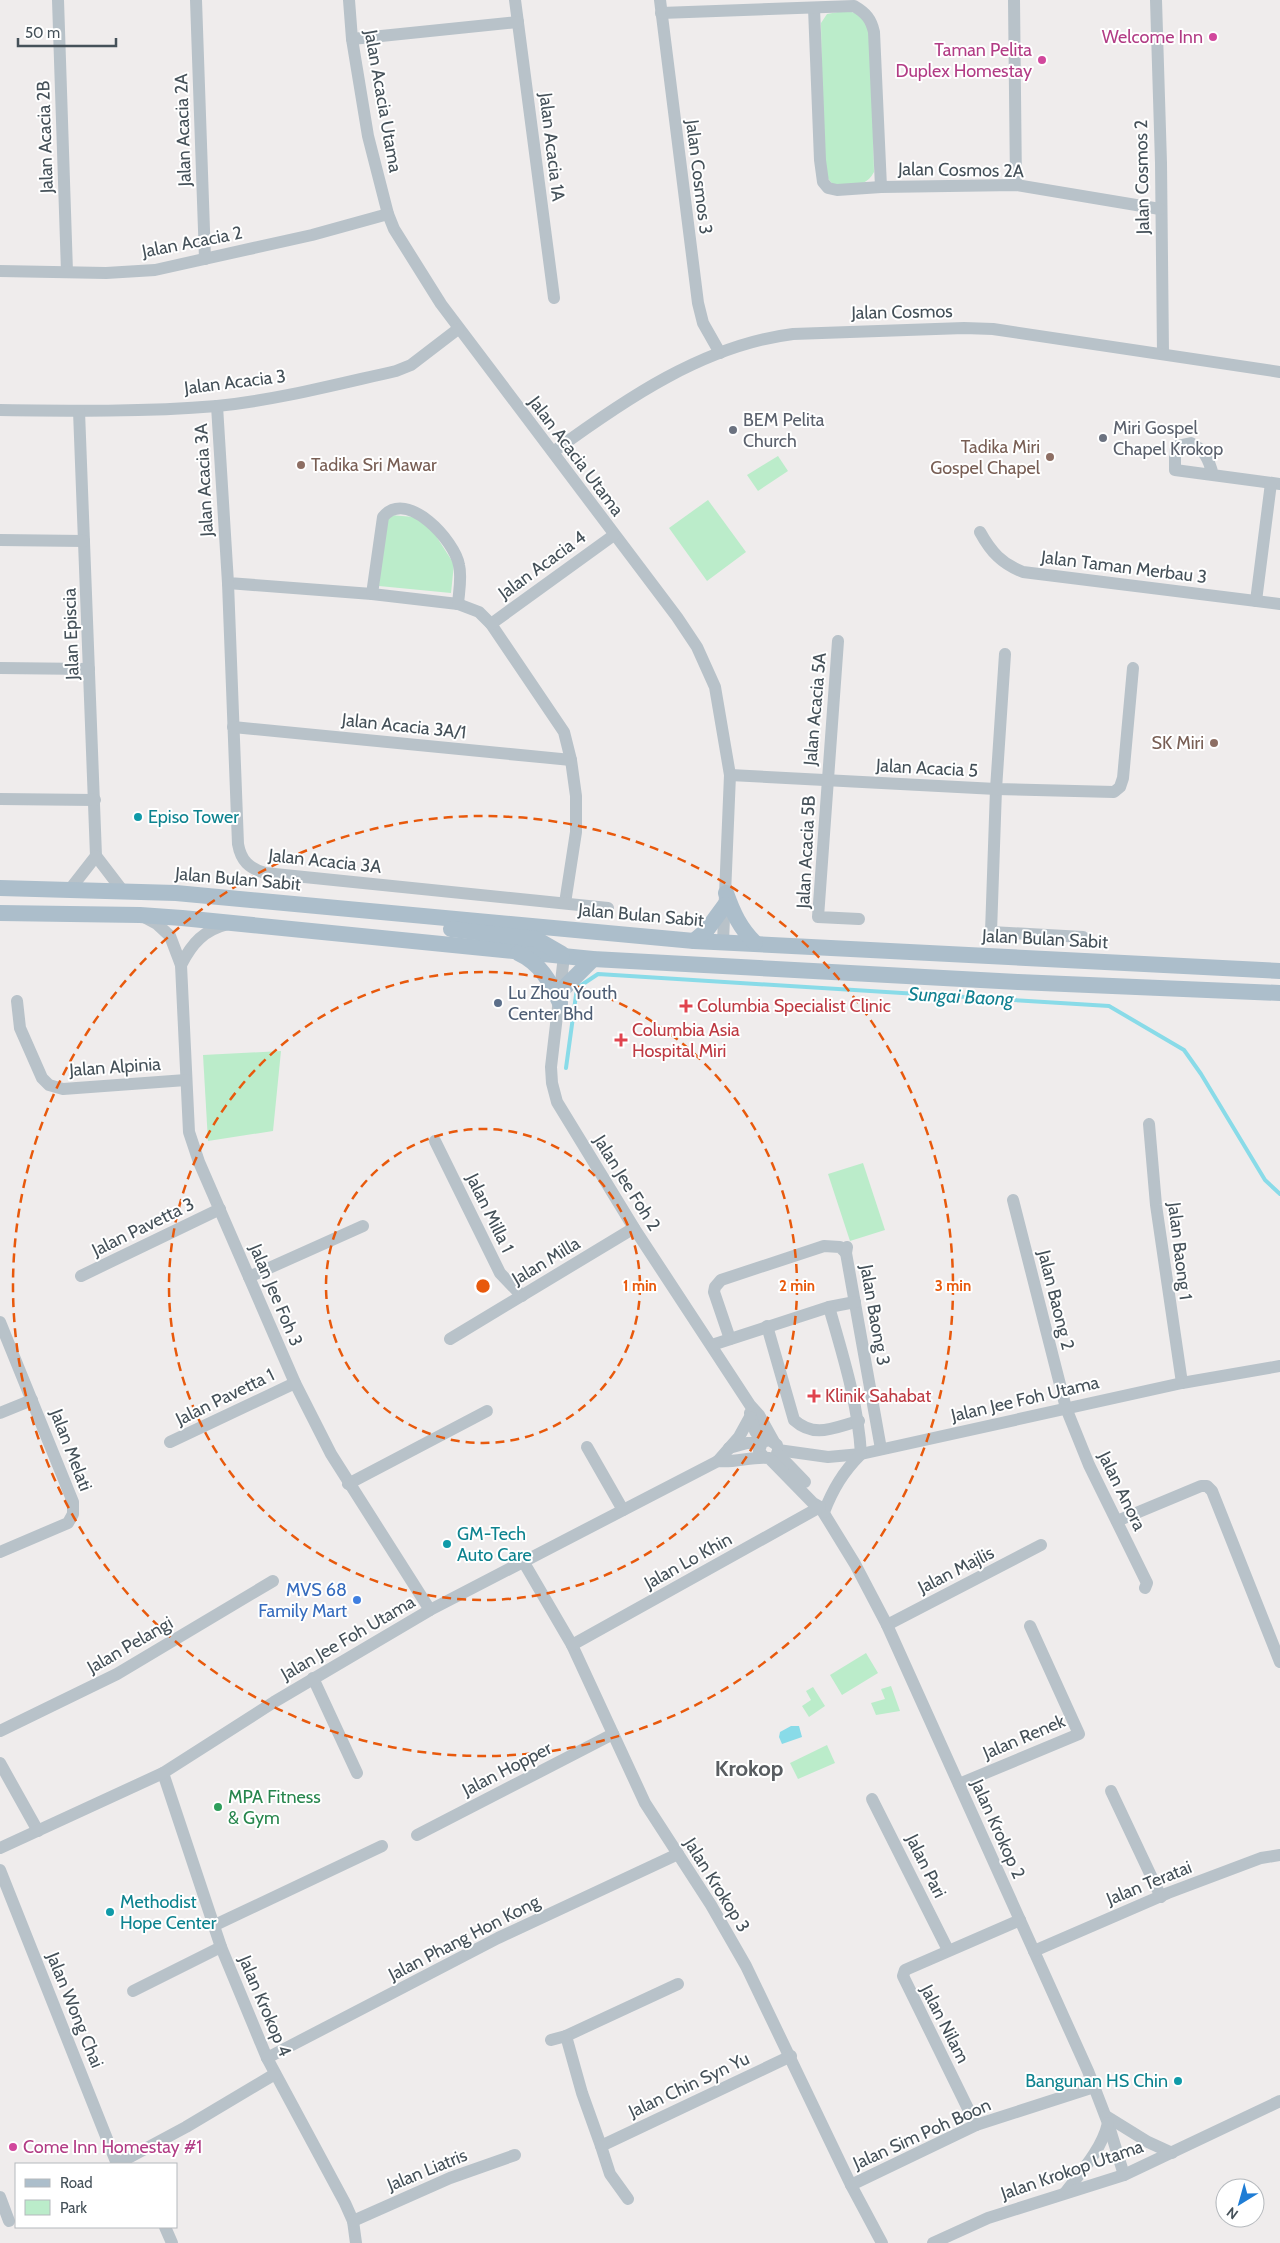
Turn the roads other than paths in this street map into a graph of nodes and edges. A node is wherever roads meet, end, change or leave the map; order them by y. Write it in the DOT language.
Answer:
graph roads {
  1 [pos="58,0"];
  2 [pos="196,0"];
  3 [pos="349,0"];
  4 [pos="515,0"];
  5 [pos="660,0"];
  6 [pos="1014,0"];
  7 [pos="1156,0"];
  8 [pos="814,8"];
  9 [pos="661,13"];
  10 [pos="518,22"];
  11 [pos="352,39"];
  12 [pos="1016,186"];
  13 [pos="880,187"];
  14 [pos="1160,209"];
  15 [pos="388,214"];
  16 [pos="205,259"];
  17 [pos="0,272"];
  18 [pos="67,272"];
  19 [pos="554,298"];
  20 [pos="458,329"];
  21 [pos="720,353"];
  22 [pos="1163,353"];
  23 [pos="1280,372"];
  24 [pos="217,406"];
  25 [pos="0,410"];
  26 [pos="79,411"];
  27 [pos="553,452"];
  28 [pos="1213,475"];
  29 [pos="1276,484"];
  30 [pos="980,532"];
  31 [pos="614,535"];
  32 [pos="0,540"];
  33 [pos="84,541"];
  34 [pos="228,583"];
  35 [pos="372,594"];
  36 [pos="1256,601"];
  37 [pos="458,604"];
  38 [pos="1280,604"];
  39 [pos="491,624"];
  40 [pos="838,641"];
  41 [pos="1005,654"];
  42 [pos="0,668"];
  43 [pos="1133,668"];
  44 [pos="90,669"];
  45 [pos="233,727"];
  46 [pos="572,760"];
  47 [pos="730,775"];
  48 [pos="827,779"];
  49 [pos="996,789"];
  50 [pos="0,799"];
  51 [pos="95,800"];
  52 [pos="96,856"];
  53 [pos="0,888"];
  54 [pos="71,888"];
  55 [pos="122,890"];
  56 [pos="176,893"];
  57 [pos="725,899"];
  58 [pos="565,903"];
  59 [pos="608,908"];
  60 [pos="0,913"];
  61 [pos="140,915"];
  62 [pos="859,920"];
  63 [pos="235,922"];
  64 [pos="1083,937"];
  65 [pos="694,941"];
  66 [pos="723,942"];
  67 [pos="755,943"];
  68 [pos="511,950"];
  69 [pos="564,956"];
  70 [pos="593,959"];
  71 [pos="181,965"];
  72 [pos="1280,971"];
  73 [pos="1018,982"];
  74 [pos="1280,993"];
  75 [pos="560,997"];
  76 [pos="17,1001"];
  77 [pos="186,1080"];
  78 [pos="1149,1124"];
  79 [pos="435,1141"];
  80 [pos="1013,1200"];
  81 [pos="220,1209"];
  82 [pos="363,1226"];
  83 [pos="634,1228"];
  84 [pos="81,1276"];
  85 [pos="249,1277"];
  86 [pos="522,1296"];
  87 [pos="855,1302"];
  88 [pos="829,1307"];
  89 [pos="0,1322"];
  90 [pos="767,1326"];
  91 [pos="450,1339"];
  92 [pos="730,1339"];
  93 [pos="712,1345"];
  94 [pos="1280,1366"];
  95 [pos="867,1370"];
  96 [pos="848,1372"];
  97 [pos="295,1382"];
  98 [pos="1182,1383"];
  99 [pos="32,1400"];
  100 [pos="1066,1408"];
  101 [pos="487,1411"];
  102 [pos="750,1411"];
  103 [pos="0,1413"];
  104 [pos="859,1421"];
  105 [pos="170,1442"];
  106 [pos="587,1447"];
  107 [pos="729,1448"];
  108 [pos="769,1449"];
  109 [pos="882,1449"];
  110 [pos="861,1454"];
  111 [pos="718,1461"];
  112 [pos="348,1484"];
  113 [pos="623,1510"];
  114 [pos="822,1510"];
  115 [pos="1117,1521"];
  116 [pos="1041,1545"];
  117 [pos="0,1552"];
  118 [pos="523,1562"];
  119 [pos="273,1581"];
  120 [pos="1145,1588"];
  121 [pos="430,1610"];
  122 [pos="887,1625"];
  123 [pos="1030,1626"];
  124 [pos="572,1645"];
  125 [pos="1280,1662"];
  126 [pos="313,1678"];
  127 [pos="0,1731"];
  128 [pos="613,1734"];
  129 [pos="0,1763"];
  130 [pos="162,1773"];
  131 [pos="357,1774"];
  132 [pos="959,1784"];
  133 [pos="1111,1792"];
  134 [pos="872,1799"];
  135 [pos="38,1831"];
  136 [pos="417,1835"];
  137 [pos="382,1846"];
  138 [pos="0,1848"];
  139 [pos="678,1854"];
  140 [pos="1280,1855"];
  141 [pos="1261,1858"];
  142 [pos="1280,1866"];
  143 [pos="0,1870"];
  144 [pos="1161,1897"];
  145 [pos="1020,1920"];
  146 [pos="215,1924"];
  147 [pos="221,1947"];
  148 [pos="948,1950"];
  149 [pos="1034,1951"];
  150 [pos="678,1984"];
  151 [pos="132,1991"];
  152 [pos="566,2036"];
  153 [pos="551,2040"];
  154 [pos="791,2056"];
  155 [pos="267,2058"];
  156 [pos="275,2074"];
  157 [pos="1094,2086"];
  158 [pos="1280,2101"];
  159 [pos="1107,2119"];
  160 [pos="976,2125"];
  161 [pos="601,2146"];
  162 [pos="1172,2153"];
  163 [pos="515,2155"];
  164 [pos="135,2160"];
  165 [pos="117,2163"];
  166 [pos="122,2163"];
  167 [pos="1124,2175"];
  168 [pos="851,2185"];
  169 [pos="1065,2193"];
  170 [pos="0,2197"];
  171 [pos="628,2199"];
  172 [pos="352,2220"];
  173 [pos="8,2221"];
  174 [pos="165,2228"];
  175 [pos="956,2232"];
  176 [pos="874,2237"];
  177 [pos="172,2243"];
  178 [pos="356,2243"];
  179 [pos="882,2243"];
  180 [pos="933,2243"];
  181 [pos="949,2243"];
  1 -- 18 [label="street, Jalan Acacia 2B"];
  2 -- 16 [label="street, Jalan Acacia 2A"];
  3 -- 11 [label="street, Jalan Acacia Utama"];
  4 -- 10 [label="street, Jalan Acacia 1A"];
  5 -- 9 [label="street, Jalan Cosmos 3"];
  6 -- 12 [label="street"];
  7 -- 14 [label="street, Jalan Cosmos 2"];
  8 -- 9 [label="street, Jalan Cosmos 2A"];
  8 -- 13 [label="street, Jalan Cosmos 2A"];
  8 -- 13 [label="street, Jalan Cosmos 2A"];
  9 -- 21 [label="street, Jalan Cosmos 3"];
  10 -- 11 [label="street"];
  10 -- 19 [label="street, Jalan Acacia 1A"];
  11 -- 15 [label="street, Jalan Acacia Utama"];
  12 -- 13 [label="street, Jalan Cosmos 2A"];
  12 -- 14 [label="street, Jalan Cosmos 2A"];
  14 -- 22 [label="street, Jalan Cosmos 2"];
  15 -- 16 [label="street, Jalan Acacia 2"];
  15 -- 20 [label="street, Jalan Acacia Utama"];
  16 -- 18 [label="street, Jalan Acacia 2"];
  17 -- 18 [label="street, Jalan Acacia 2"];
  20 -- 24 [label="street, Jalan Acacia 3"];
  20 -- 27 [label="street, Jalan Acacia Utama"];
  21 -- 22 [label="street, Jalan Cosmos"];
  21 -- 27 [label="street, Jalan Cosmos"];
  22 -- 23 [label="street, Jalan Cosmos"];
  24 -- 26 [label="street, Jalan Acacia 3"];
  24 -- 34 [label="street, Jalan Acacia 3A"];
  25 -- 26 [label="street, Jalan Acacia 3"];
  26 -- 33 [label="street, Jalan Episcia"];
  27 -- 31 [label="street, Jalan Acacia Utama"];
  28 -- 29 [label="street"];
  29 -- 36 [label="street"];
  30 -- 36 [label="street, Jalan Taman Merbau 3"];
  31 -- 39 [label="street, Jalan Acacia 4"];
  31 -- 47 [label="street, Jalan Acacia Utama"];
  32 -- 33 [label="street"];
  33 -- 44 [label="street, Jalan Episcia"];
  34 -- 35 [label="street"];
  34 -- 45 [label="street, Jalan Acacia 3A"];
  35 -- 37 [label="street"];
  35 -- 37 [label="street"];
  36 -- 38 [label="street, Jalan Taman Merbau 3"];
  37 -- 39 [label="street"];
  39 -- 46 [label="street"];
  40 -- 48 [label="street, Jalan Acacia 5A"];
  41 -- 49 [label="street"];
  42 -- 44 [label="street"];
  43 -- 49 [label="street, Jalan Acacia 5"];
  44 -- 51 [label="street, Jalan Episcia"];
  45 -- 46 [label="street, Jalan Acacia 3A/1"];
  45 -- 58 [label="street, Jalan Acacia 3A"];
  46 -- 58 [label="street"];
  47 -- 48 [label="street, Jalan Acacia 5"];
  47 -- 57 [label="street, Jalan Acacia Utama"];
  48 -- 49 [label="street, Jalan Acacia 5"];
  48 -- 62 [label="street, Jalan Acacia 5B"];
  49 -- 64 [label="street"];
  50 -- 51 [label="street"];
  51 -- 52 [label="street, Jalan Episcia"];
  52 -- 54 [label="street"];
  52 -- 55 [label="street"];
  53 -- 54 [label="main road, Jalan Bulan Sabit"];
  54 -- 55 [label="main road, Jalan Bulan Sabit"];
  55 -- 56 [label="main road, Jalan Bulan Sabit"];
  56 -- 65 [label="main road, Jalan Bulan Sabit"];
  56 -- 69 [label="main road"];
  57 -- 65 [label="main road"];
  57 -- 66 [label="street, Jalan Acacia Utama"];
  57 -- 67 [label="main road"];
  58 -- 59 [label="street, Jalan Acacia 3A"];
  60 -- 61 [label="main road"];
  61 -- 63 [label="main road"];
  61 -- 71 [label="street, Jalan Jee Foh 3"];
  63 -- 68 [label="main road"];
  63 -- 71 [label="street"];
  65 -- 66 [label="main road, Jalan Bulan Sabit"];
  66 -- 67 [label="main road, Jalan Bulan Sabit"];
  66 -- 73 [label="main road"];
  67 -- 72 [label="main road, Jalan Bulan Sabit"];
  68 -- 69 [label="main road"];
  68 -- 75 [label="main road"];
  69 -- 70 [label="main road"];
  69 -- 75 [label="street, Jalan Jee Foh 2"];
  70 -- 73 [label="main road"];
  70 -- 75 [label="main road"];
  71 -- 77 [label="street, Jalan Jee Foh 3"];
  73 -- 74 [label="main road"];
  75 -- 83 [label="street, Jalan Jee Foh 2"];
  76 -- 77 [label="street, Jalan Alpinia"];
  77 -- 81 [label="street, Jalan Jee Foh 3"];
  78 -- 98 [label="street, Jalan Baong 1"];
  79 -- 86 [label="street, Jalan Milla 1"];
  80 -- 100 [label="street, Jalan Baong 2"];
  81 -- 84 [label="street, Jalan Pavetta 3"];
  81 -- 85 [label="street, Jalan Jee Foh 3"];
  82 -- 85 [label="street"];
  83 -- 86 [label="street, Jalan Milla"];
  83 -- 93 [label="street, Jalan Jee Foh 2"];
  85 -- 97 [label="street, Jalan Jee Foh 3"];
  86 -- 91 [label="street, Jalan Milla"];
  87 -- 88 [label="street"];
  87 -- 92 [label="street, Jalan Baong 3"];
  87 -- 95 [label="street, Jalan Baong 3"];
  88 -- 90 [label="street"];
  88 -- 96 [label="street"];
  89 -- 99 [label="street, Jalan Melati"];
  90 -- 92 [label="street"];
  90 -- 104 [label="street"];
  92 -- 93 [label="street"];
  93 -- 102 [label="street, Jalan Jee Foh 2"];
  94 -- 98 [label="street, Jalan Jee Foh Utama"];
  95 -- 96 [label="street"];
  95 -- 109 [label="street, Jalan Baong 3"];
  96 -- 104 [label="street"];
  97 -- 105 [label="street, Jalan Pavetta 1"];
  97 -- 112 [label="street, Jalan Jee Foh 3"];
  98 -- 100 [label="street, Jalan Jee Foh Utama"];
  99 -- 103 [label="street"];
  99 -- 117 [label="street, Jalan Melati"];
  100 -- 109 [label="street, Jalan Jee Foh Utama"];
  100 -- 115 [label="street, Jalan Anora"];
  101 -- 112 [label="street"];
  102 -- 107 [label="street"];
  102 -- 108 [label="street, Jalan Jee Foh 2"];
  104 -- 110 [label="street"];
  106 -- 113 [label="street"];
  107 -- 108 [label="street"];
  107 -- 111 [label="street"];
  108 -- 110 [label="street, Jalan Jee Foh Utama"];
  108 -- 111 [label="street"];
  108 -- 114 [label="street, Jalan Jee Foh 2"];
  109 -- 110 [label="street, Jalan Jee Foh Utama"];
  110 -- 114 [label="street"];
  111 -- 113 [label="street, Jalan Jee Foh Utama"];
  112 -- 121 [label="street, Jalan Jee Foh 3"];
  113 -- 118 [label="street, Jalan Jee Foh Utama"];
  114 -- 122 [label="street, Jalan Krokop 2"];
  114 -- 124 [label="street, Jalan Lo Khin"];
  115 -- 120 [label="street, Jalan Anora"];
  115 -- 125 [label="street"];
  116 -- 122 [label="street, Jalan Majlis"];
  118 -- 121 [label="street, Jalan Jee Foh Utama"];
  118 -- 124 [label="street, Jalan Krokop 3"];
  119 -- 127 [label="street, Jalan Pelangi"];
  121 -- 126 [label="street, Jalan Jee Foh Utama"];
  122 -- 132 [label="street, Jalan Krokop 2"];
  123 -- 132 [label="street, Jalan Renek"];
  124 -- 128 [label="street, Jalan Krokop 3"];
  126 -- 130 [label="street, Jalan Jee Foh Utama"];
  126 -- 131 [label="street"];
  128 -- 136 [label="street, Jalan Hopper"];
  128 -- 139 [label="street, Jalan Krokop 3"];
  129 -- 135 [label="street"];
  130 -- 135 [label="street, Jalan Jee Foh Utama"];
  130 -- 146 [label="street, Jalan Krokop 4"];
  132 -- 145 [label="street, Jalan Krokop 2"];
  133 -- 144 [label="street"];
  134 -- 148 [label="street, Jalan Pari"];
  135 -- 138 [label="street, Jalan Jee Foh Utama"];
  137 -- 146 [label="street"];
  139 -- 154 [label="street, Jalan Krokop 3"];
  139 -- 155 [label="street, Jalan Phang Hon Kong"];
  140 -- 141 [label="street, Jalan Teratai"];
  141 -- 142 [label="street"];
  141 -- 144 [label="street, Jalan Teratai"];
  143 -- 165 [label="street, Jalan Wong Chai"];
  144 -- 149 [label="street, Jalan Teratai"];
  145 -- 148 [label="street, Jalan Nilam"];
  145 -- 149 [label="street, Jalan Krokop 2"];
  146 -- 147 [label="street, Jalan Krokop 4"];
  147 -- 151 [label="street"];
  147 -- 155 [label="street, Jalan Krokop 4"];
  148 -- 160 [label="street, Jalan Nilam"];
  149 -- 157 [label="street, Jalan Krokop 2"];
  150 -- 152 [label="street"];
  152 -- 153 [label="street"];
  152 -- 161 [label="street"];
  154 -- 161 [label="street, Jalan Chin Syn Yu"];
  154 -- 168 [label="street, Jalan Krokop 3"];
  155 -- 156 [label="street, Jalan Krokop 4"];
  156 -- 164 [label="street"];
  156 -- 172 [label="street, Jalan Krokop 4"];
  157 -- 159 [label="street, Jalan Krokop 2"];
  157 -- 160 [label="street, Jalan Sim Poh Boon"];
  158 -- 162 [label="street, Jalan Krokop Utama"];
  159 -- 162 [label="street"];
  159 -- 167 [label="street, Jalan Krokop 2"];
  159 -- 169 [label="street"];
  160 -- 168 [label="street, Jalan Sim Poh Boon"];
  161 -- 171 [label="street"];
  162 -- 167 [label="street, Jalan Krokop Utama"];
  163 -- 172 [label="street, Jalan Liatris"];
  164 -- 166 [label="street"];
  167 -- 169 [label="street, Jalan Krokop Utama"];
  168 -- 176 [label="street, Jalan Krokop 3"];
  169 -- 175 [label="street, Jalan Krokop Utama"];
  170 -- 173 [label="street"];
  172 -- 178 [label="street, Jalan Krokop 4"];
  174 -- 177 [label="street"];
  175 -- 180 [label="street, Jalan Krokop Utama"];
  175 -- 181 [label="street"];
  176 -- 179 [label="street, Jalan Krokop 3"];
}
